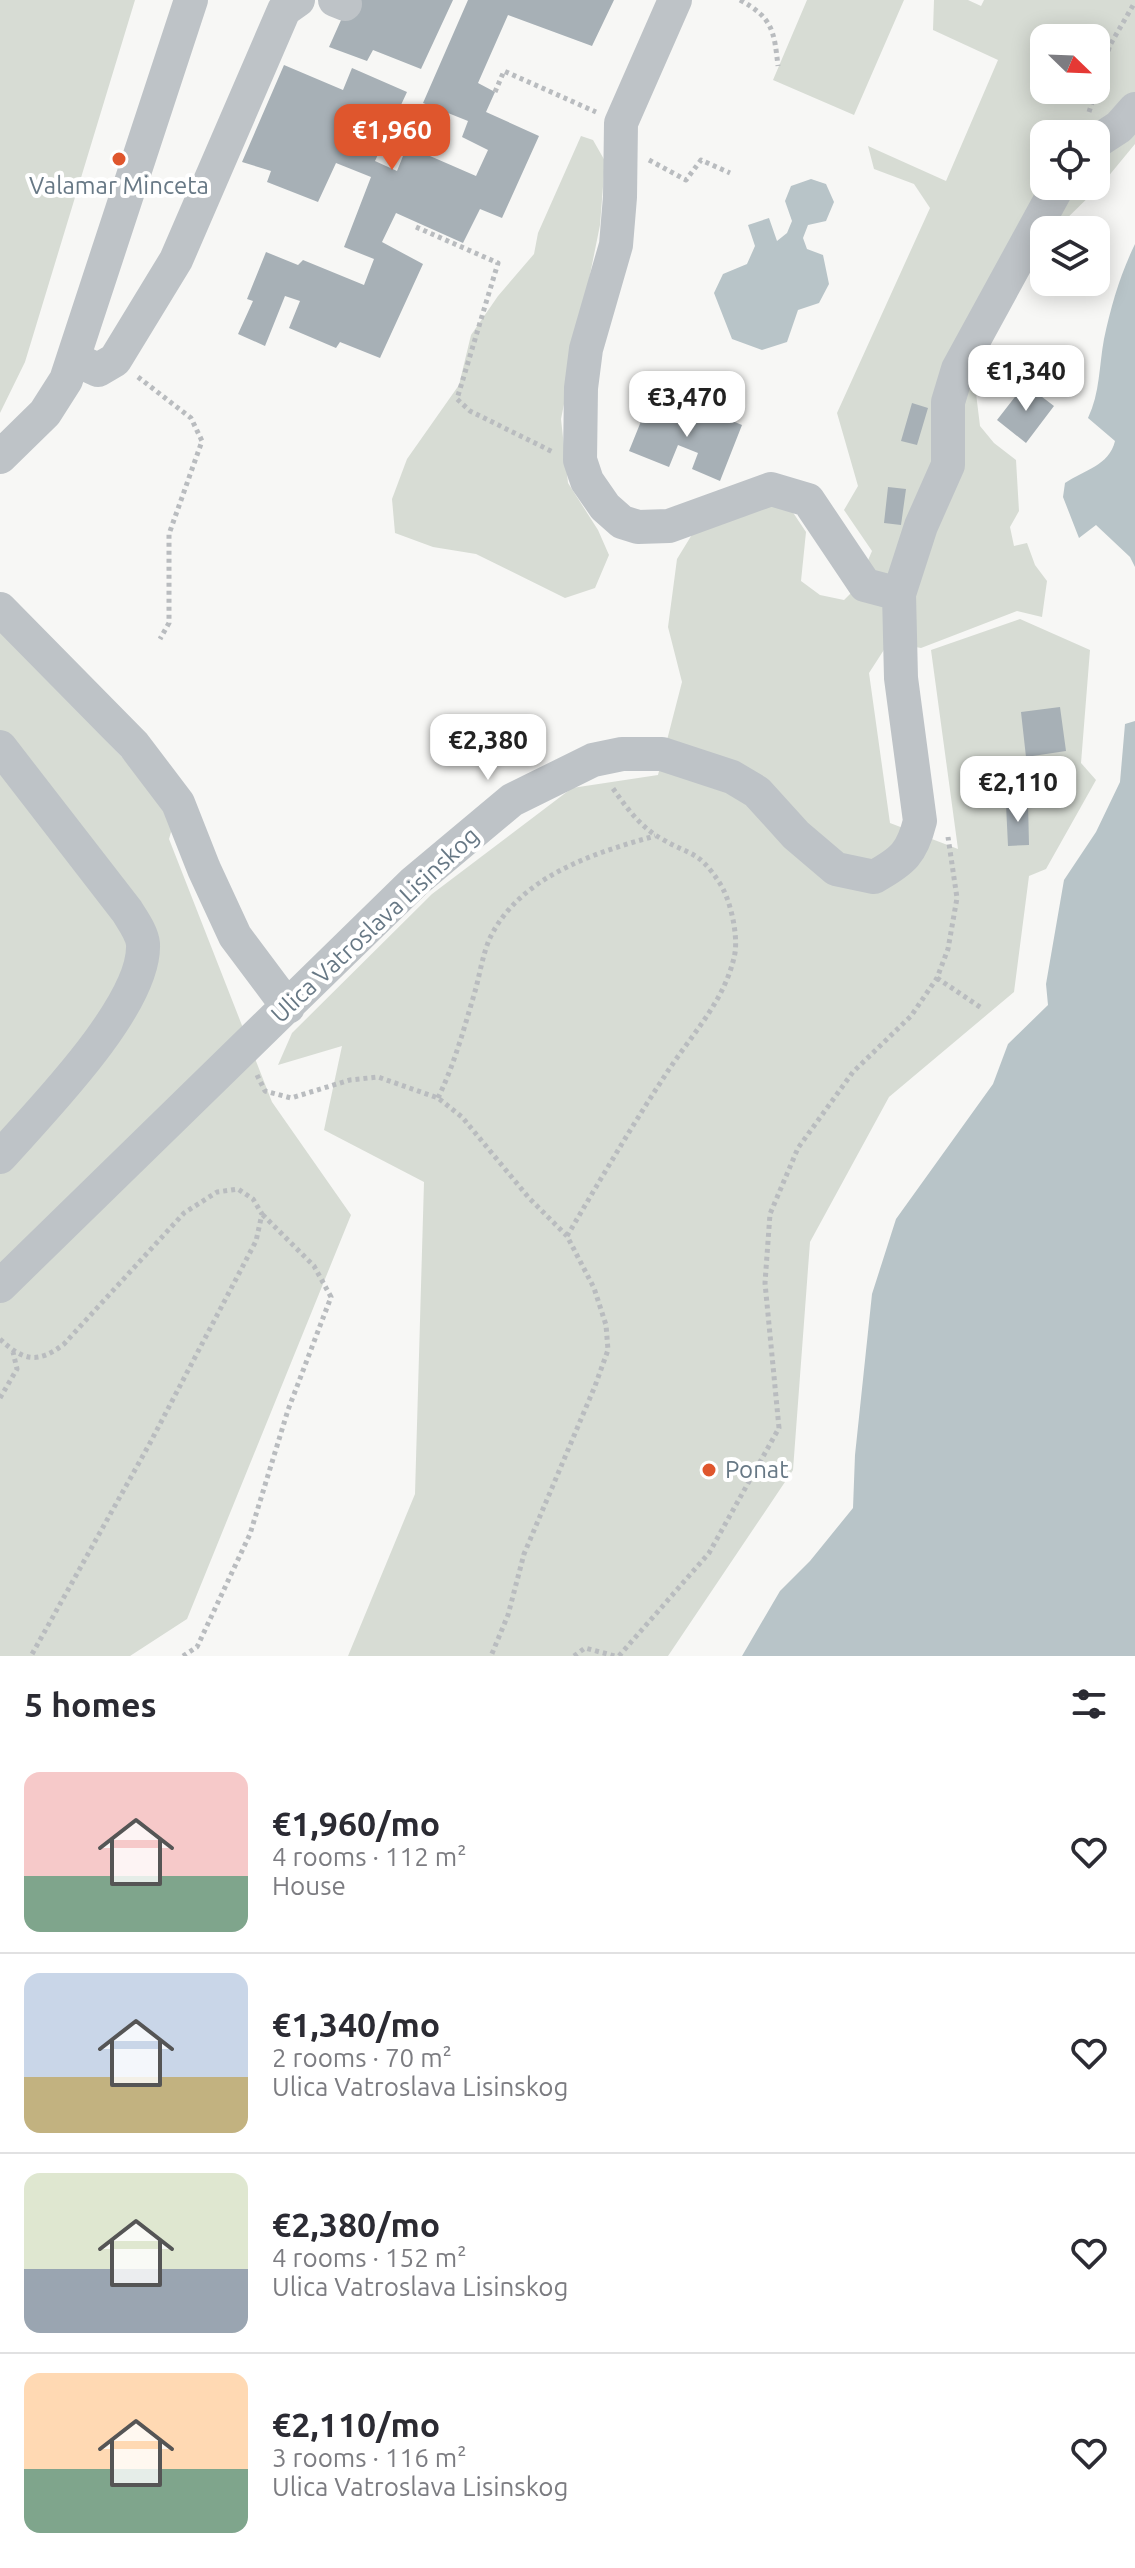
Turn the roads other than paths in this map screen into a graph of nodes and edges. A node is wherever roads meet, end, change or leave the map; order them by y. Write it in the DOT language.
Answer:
graph roads {
  1 [pos="191,0"];
  2 [pos="298,0"];
  3 [pos="675,0"];
  4 [pos="1135,109"];
  5 [pos="1110,133"];
  6 [pos="1050,200"];
  7 [pos="74,359"];
  8 [pos="0,457"];
  9 [pos="899,594"];
  10 [pos="0,609"];
  11 [pos="0,747"];
  12 [pos="288,1007"];
  13 [pos="0,1157"];
  14 [pos="0,1286"];
  1 -- 7 [label="street"];
  2 -- 7 [label="street"];
  3 -- 9 [label="street"];
  4 -- 5 [label="street"];
  6 -- 9 [label="street, Ulica Vatroslava Lisinskog"];
  7 -- 8 [label="street"];
  9 -- 12 [label="street, Ulica Vatroslava Lisinskog"];
  10 -- 12 [label="street"];
  11 -- 13 [label="street"];
  12 -- 14 [label="street, Ulica Vatroslava Lisinskog"];
}
